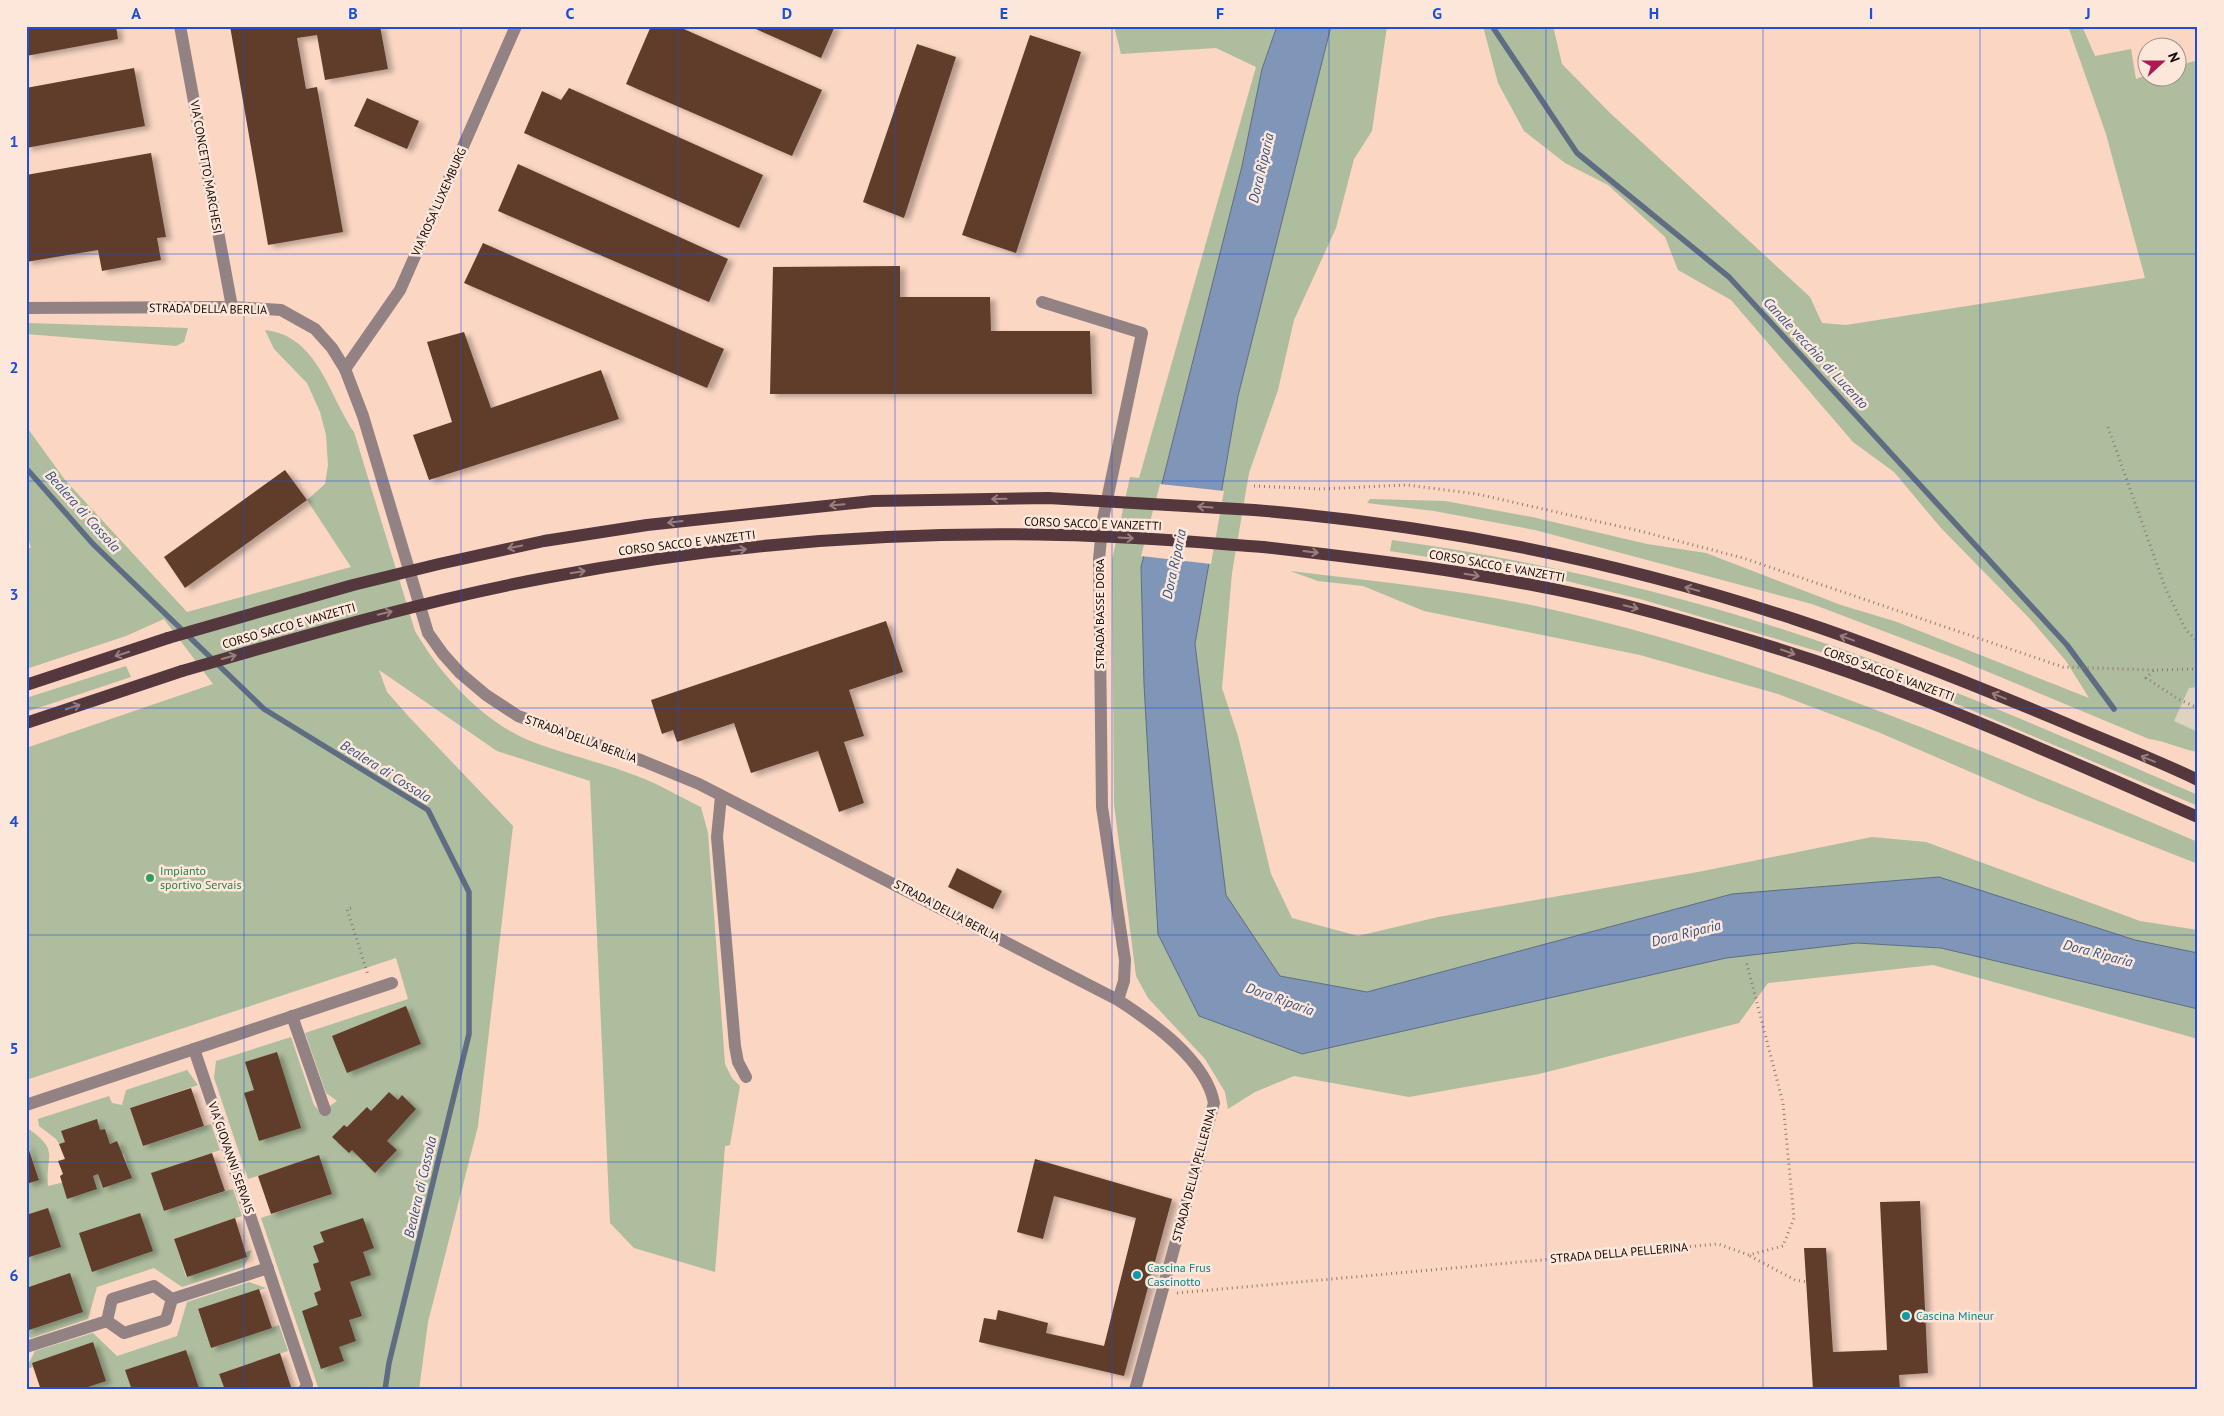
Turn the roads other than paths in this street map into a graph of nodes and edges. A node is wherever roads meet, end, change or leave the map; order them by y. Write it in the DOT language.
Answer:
graph roads {
  1 [pos="180,26"];
  2 [pos="516,26"];
  3 [pos="1042,302"];
  4 [pos="26,308"];
  5 [pos="232,308"];
  6 [pos="345,369"];
  7 [pos="26,685"];
  8 [pos="26,722"];
  9 [pos="2198,780"];
  10 [pos="721,796"];
  11 [pos="2198,817"];
  12 [pos="392,983"];
  13 [pos="1118,1000"];
  14 [pos="292,1016"];
  15 [pos="1147,1018"];
  16 [pos="194,1048"];
  17 [pos="746,1077"];
  18 [pos="26,1105"];
  19 [pos="325,1110"];
  20 [pos="268,1268"];
  21 [pos="172,1299"];
  22 [pos="107,1321"];
  23 [pos="26,1347"];
  24 [pos="304,1390"];
  25 [pos="1136,1390"];
  1 -- 5 [label="street, VIA CONCETTO MARCHESI"];
  2 -- 6 [label="street, VIA ROSA LUXEMBURG"];
  3 -- 13 [label="street, STRADA BASSE DORA"];
  4 -- 5 [label="street, STRADA DELLA BERLIA"];
  5 -- 6 [label="street, STRADA DELLA BERLIA"];
  6 -- 10 [label="street, STRADA DELLA BERLIA"];
  9 -- 7 [label="main road, CORSO SACCO E VANZETTI, one-way, bridge"];
  8 -- 11 [label="main road, CORSO SACCO E VANZETTI, one-way, bridge"];
  10 -- 13 [label="street, STRADA DELLA BERLIA"];
  10 -- 17 [label="street"];
  12 -- 14 [label="street"];
  13 -- 15 [label="street, STRADA DELLA BERLIA"];
  14 -- 16 [label="street"];
  14 -- 19 [label="street"];
  15 -- 25 [label="street, STRADA DELLA PELLERINA"];
  16 -- 18 [label="street"];
  16 -- 20 [label="street, VIA GIOVANNI SERVAIS"];
  20 -- 21 [label="street"];
  20 -- 24 [label="street, VIA GIOVANNI SERVAIS"];
  21 -- 22 [label="street"];
  21 -- 22 [label="street"];
  22 -- 23 [label="street"];
}
